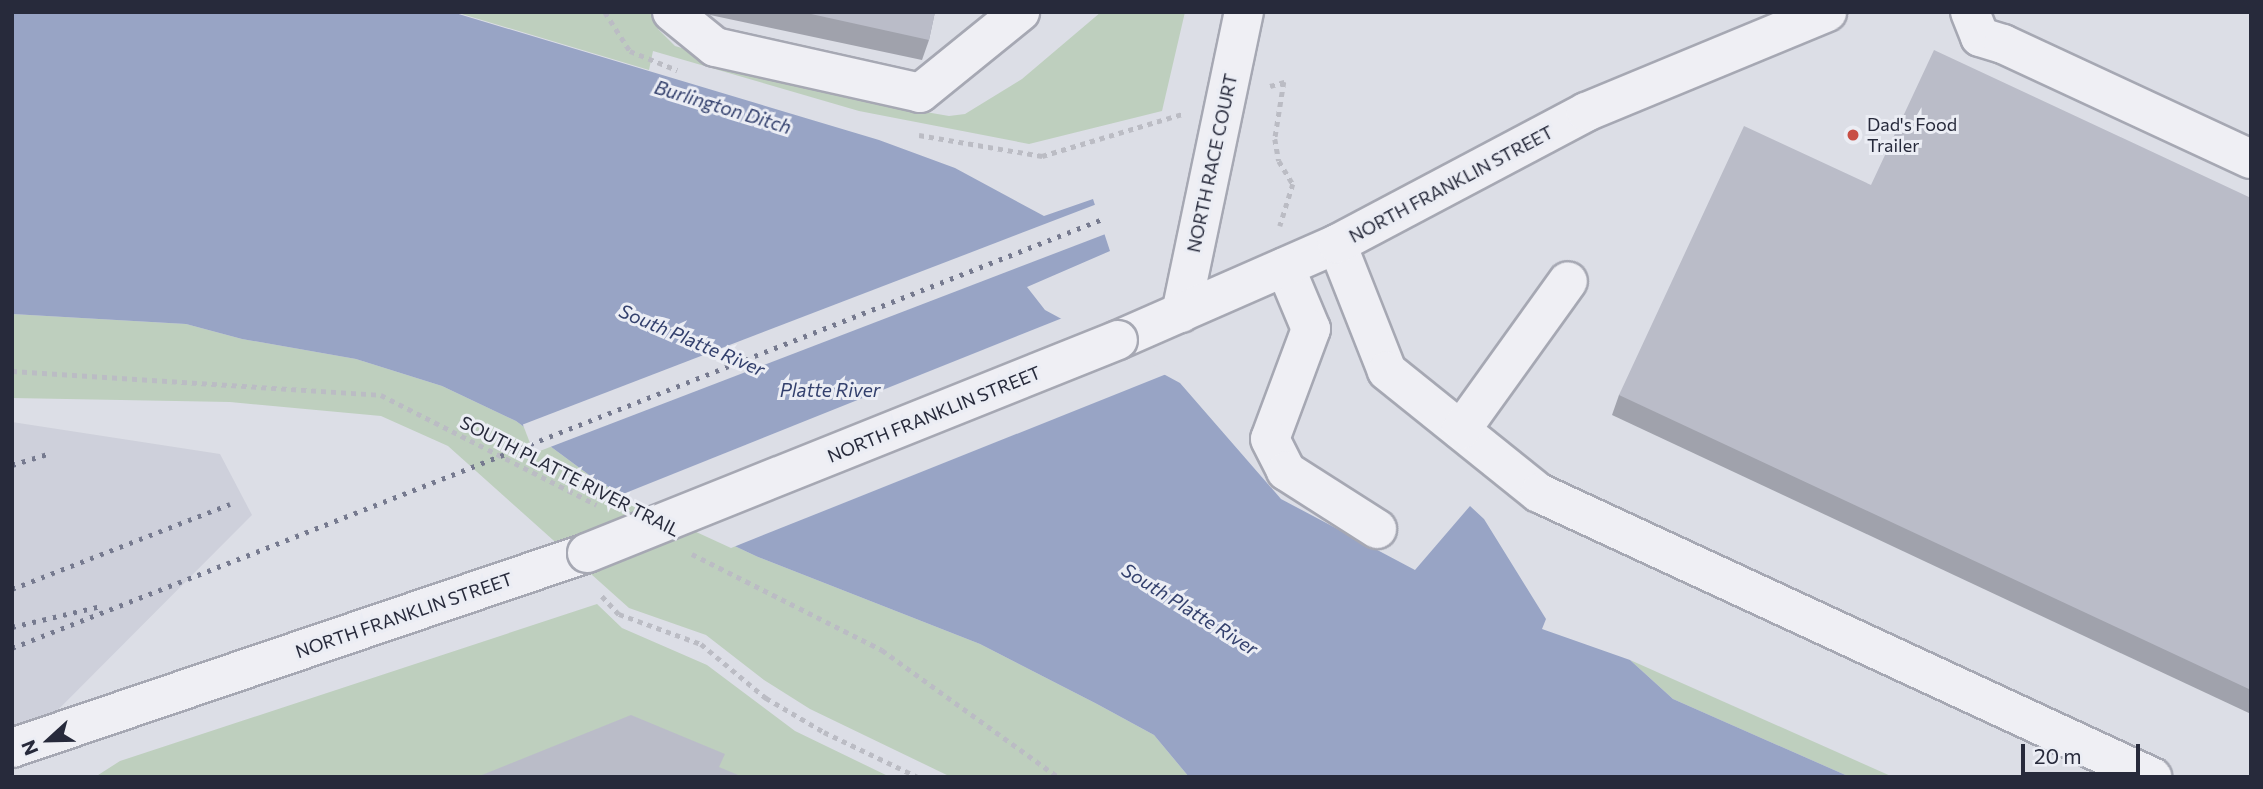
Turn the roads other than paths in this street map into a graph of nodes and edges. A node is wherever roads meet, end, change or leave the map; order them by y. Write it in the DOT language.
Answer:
graph roads {
  1 [pos="672,12"];
  2 [pos="1020,12"];
  3 [pos="1244,12"];
  4 [pos="1827,12"];
  5 [pos="1970,12"];
  6 [pos="2251,159"];
  7 [pos="1337,244"];
  8 [pos="1285,267"];
  9 [pos="1568,281"];
  10 [pos="1181,313"];
  11 [pos="1461,430"];
  12 [pos="1377,529"];
  13 [pos="12,748"];
  14 [pos="2152,777"];
  1 -- 2 [label="street"];
  3 -- 10 [label="street, NORTH RACE COURT"];
  4 -- 7 [label="street, NORTH FRANKLIN STREET"];
  5 -- 6 [label="street"];
  7 -- 8 [label="street, NORTH FRANKLIN STREET"];
  7 -- 11 [label="street"];
  8 -- 10 [label="street, NORTH FRANKLIN STREET"];
  8 -- 12 [label="street"];
  9 -- 11 [label="street"];
  10 -- 13 [label="street, NORTH FRANKLIN STREET, bridge"];
  11 -- 14 [label="street"];
}
